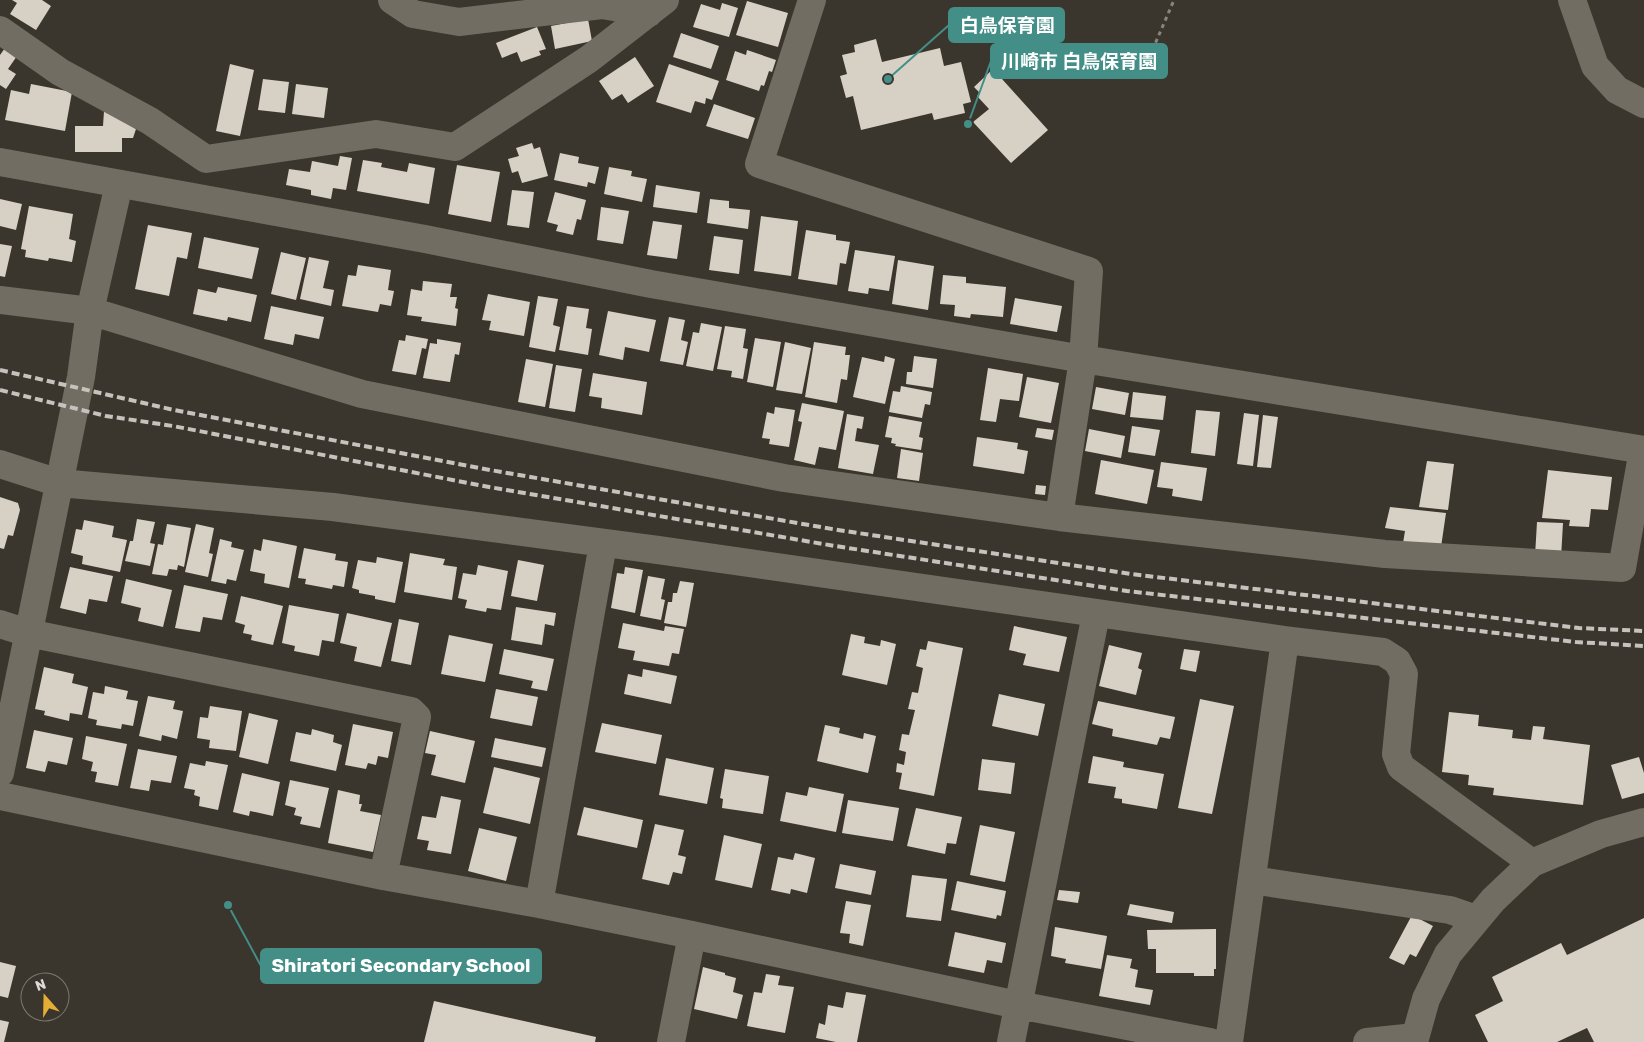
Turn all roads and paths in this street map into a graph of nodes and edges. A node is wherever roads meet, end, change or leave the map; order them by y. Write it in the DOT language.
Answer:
graph roads {
  1 [pos="392,0"];
  2 [pos="812,0"];
  3 [pos="1174,0"];
  4 [pos="1572,0"];
  5 [pos="545,6"];
  6 [pos="657,7"];
  7 [pos="0,30"];
  8 [pos="1144,72"];
  9 [pos="1644,104"];
  10 [pos="206,159"];
  11 [pos="0,162"];
  12 [pos="119,184"];
  13 [pos="198,199"];
  14 [pos="0,300"];
  15 [pos="90,311"];
  16 [pos="1083,359"];
  17 [pos="1643,450"];
  18 [pos="0,464"];
  19 [pos="58,483"];
  20 [pos="1060,517"];
  21 [pos="604,544"];
  22 [pos="1096,614"];
  23 [pos="0,624"];
  24 [pos="28,633"];
  25 [pos="1285,640"];
  26 [pos="0,773"];
  27 [pos="0,796"];
  28 [pos="1644,822"];
  29 [pos="1532,863"];
  30 [pos="383,876"];
  31 [pos="1252,880"];
  32 [pos="539,904"];
  33 [pos="1476,918"];
  34 [pos="692,936"];
  35 [pos="1018,1005"];
  36 [pos="1414,1040"];
  37 [pos="671,1042"];
  38 [pos="1011,1042"];
  39 [pos="1210,1042"];
  40 [pos="1229,1042"];
  41 [pos="1367,1042"];
  1 -- 5 [label="street"];
  2 -- 16 [label="street"];
  3 -- 8 [label="path"];
  4 -- 9 [label="street"];
  5 -- 6 [label="street"];
  6 -- 10 [label="street"];
  7 -- 10 [label="street"];
  10 -- 13 [label="street"];
  11 -- 12 [label="street"];
  12 -- 13 [label="street"];
  12 -- 15 [label="street"];
  13 -- 16 [label="street"];
  14 -- 15 [label="street"];
  15 -- 19 [label="street"];
  15 -- 20 [label="street"];
  16 -- 17 [label="street"];
  16 -- 20 [label="street"];
  17 -- 20 [label="street"];
  18 -- 19 [label="street"];
  19 -- 21 [label="street"];
  19 -- 24 [label="street"];
  21 -- 22 [label="street"];
  21 -- 32 [label="street"];
  22 -- 25 [label="street"];
  22 -- 35 [label="street"];
  23 -- 24 [label="street"];
  24 -- 26 [label="street"];
  24 -- 30 [label="street"];
  25 -- 29 [label="street"];
  25 -- 31 [label="street"];
  27 -- 30 [label="street"];
  28 -- 29 [label="street"];
  29 -- 33 [label="street"];
  30 -- 32 [label="street"];
  31 -- 33 [label="street"];
  31 -- 40 [label="street"];
  32 -- 34 [label="street"];
  33 -- 36 [label="street"];
  34 -- 35 [label="street"];
  34 -- 37 [label="street"];
  35 -- 38 [label="street"];
  35 -- 39 [label="street"];
  36 -- 41 [label="street"];
}
